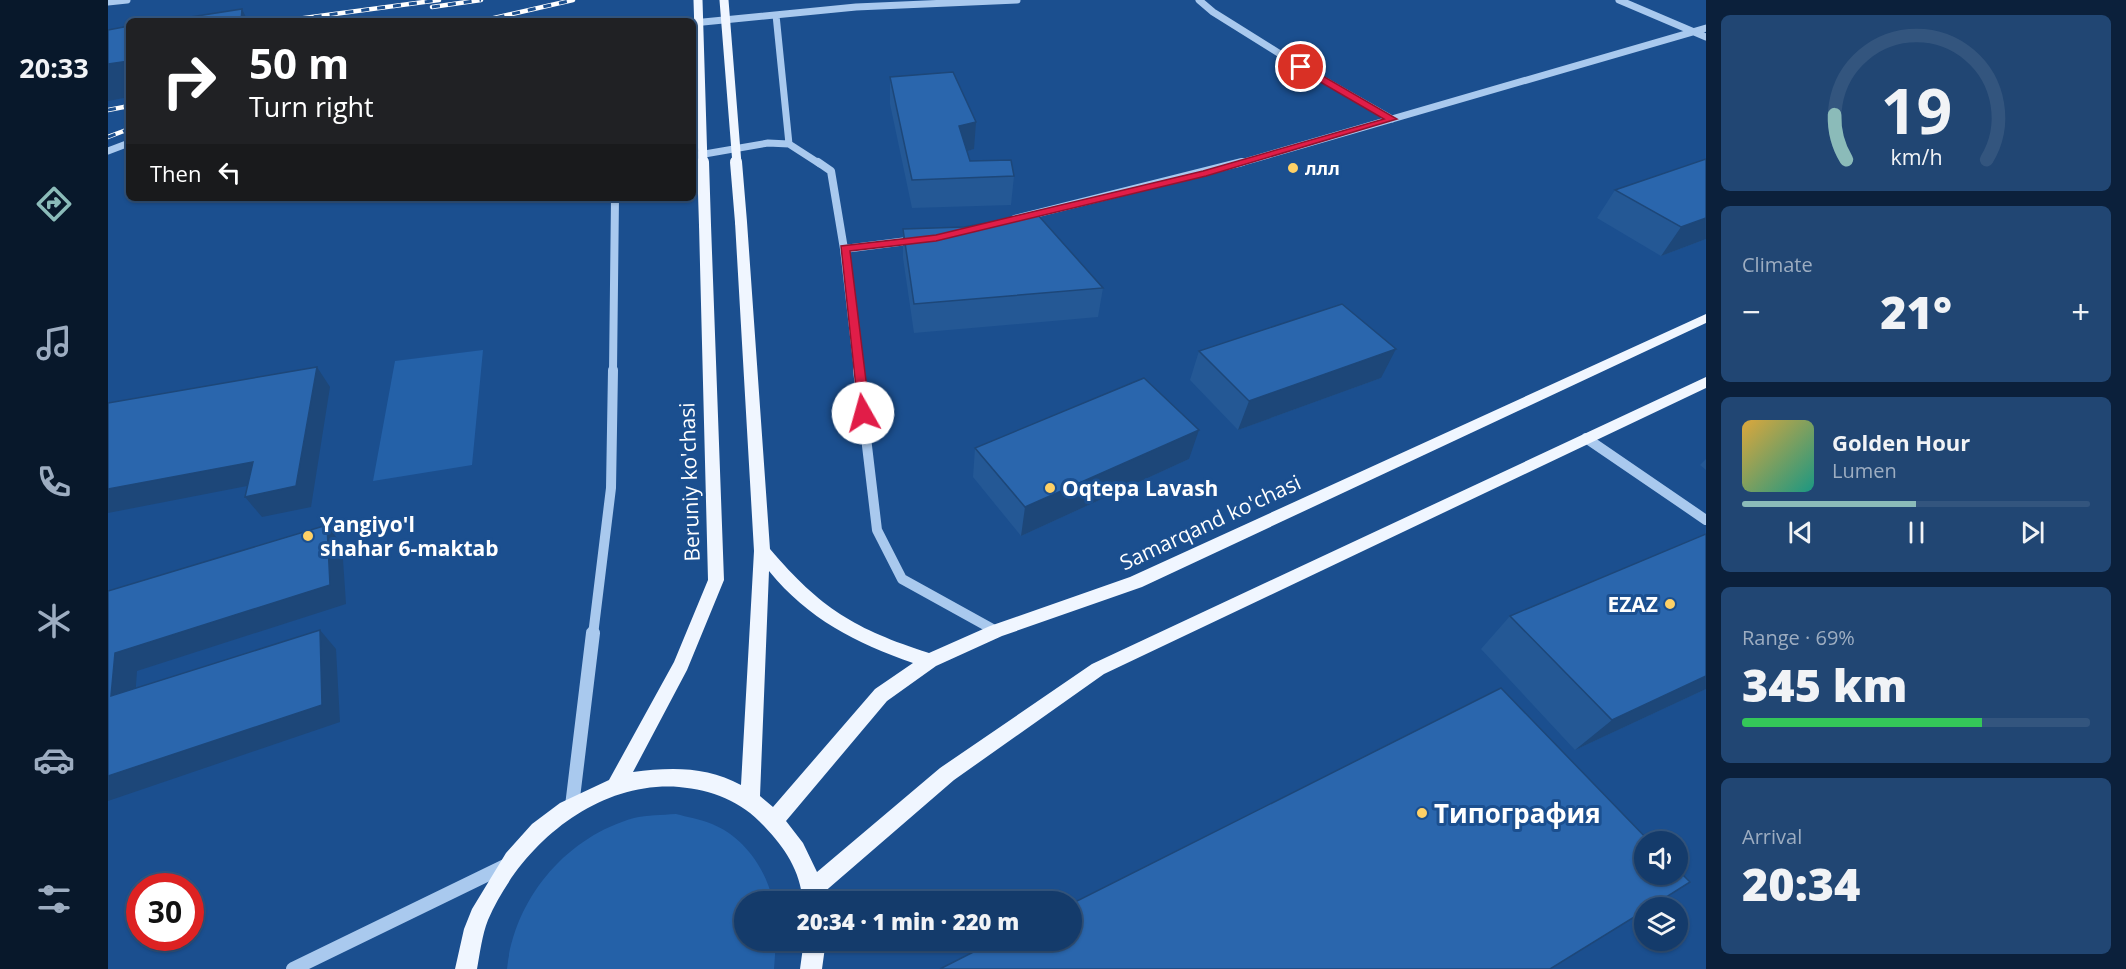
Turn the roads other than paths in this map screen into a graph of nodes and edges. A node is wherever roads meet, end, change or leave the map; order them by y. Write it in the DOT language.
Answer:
graph roads {
  1 [pos="127,0"];
  2 [pos="698,0"];
  3 [pos="724,0"];
  4 [pos="1017,0"];
  5 [pos="1199,0"];
  6 [pos="1618,0"];
  7 [pos="111,1"];
  8 [pos="776,15"];
  9 [pos="696,23"];
  10 [pos="1706,28"];
  11 [pos="1694,32"];
  12 [pos="1706,37"];
  13 [pos="1392,119"];
  14 [pos="126,144"];
  15 [pos="789,144"];
  16 [pos="108,151"];
  17 [pos="696,155"];
  18 [pos="615,201"];
  19 [pos="1003,222"];
  20 [pos="924,239"];
  21 [pos="844,249"];
  22 [pos="1706,318"];
  23 [pos="1706,382"];
  24 [pos="1586,438"];
  25 [pos="1706,520"];
  26 [pos="762,551"];
  27 [pos="996,631"];
  28 [pos="930,661"];
  29 [pos="616,785"];
  30 [pos="750,798"];
  31 [pos="572,806"];
  32 [pos="775,819"];
  33 [pos="510,863"];
  34 [pos="812,891"];
  35 [pos="817,891"];
  36 [pos="813,951"];
  37 [pos="293,969"];
  38 [pos="466,969"];
  39 [pos="811,969"];
  1 -- 7 [label="street"];
  2 -- 29 [label="main road, Beruniy ko'chasi, bridge"];
  3 -- 26 [label="main road, bridge"];
  4 -- 8 [label="street"];
  5 -- 13 [label="street"];
  6 -- 11 [label="street"];
  8 -- 9 [label="street"];
  8 -- 15 [label="street"];
  10 -- 11 [label="street"];
  11 -- 12 [label="street"];
  11 -- 13 [label="street"];
  13 -- 19 [label="street"];
  14 -- 16 [label="street"];
  15 -- 17 [label="street"];
  15 -- 21 [label="street"];
  18 -- 31 [label="street"];
  20 -- 21 [label="street"];
  21 -- 27 [label="street"];
  22 -- 27 [label="main road, Samarqand ko'chasi"];
  23 -- 24 [label="main road"];
  24 -- 25 [label="street"];
  24 -- 35 [label="main road"];
  26 -- 28 [label="main road"];
  26 -- 30 [label="main road"];
  27 -- 28 [label="main road, Samarqand ko'chasi"];
  28 -- 32 [label="main road, Samarqand ko'chasi"];
  29 -- 30 [label="main road"];
  29 -- 31 [label="main road"];
  30 -- 32 [label="main road"];
  31 -- 33 [label="main road"];
  32 -- 34 [label="main road"];
  33 -- 37 [label="street"];
  33 -- 38 [label="main road"];
  36 -- 39 [label="main road"];
}
